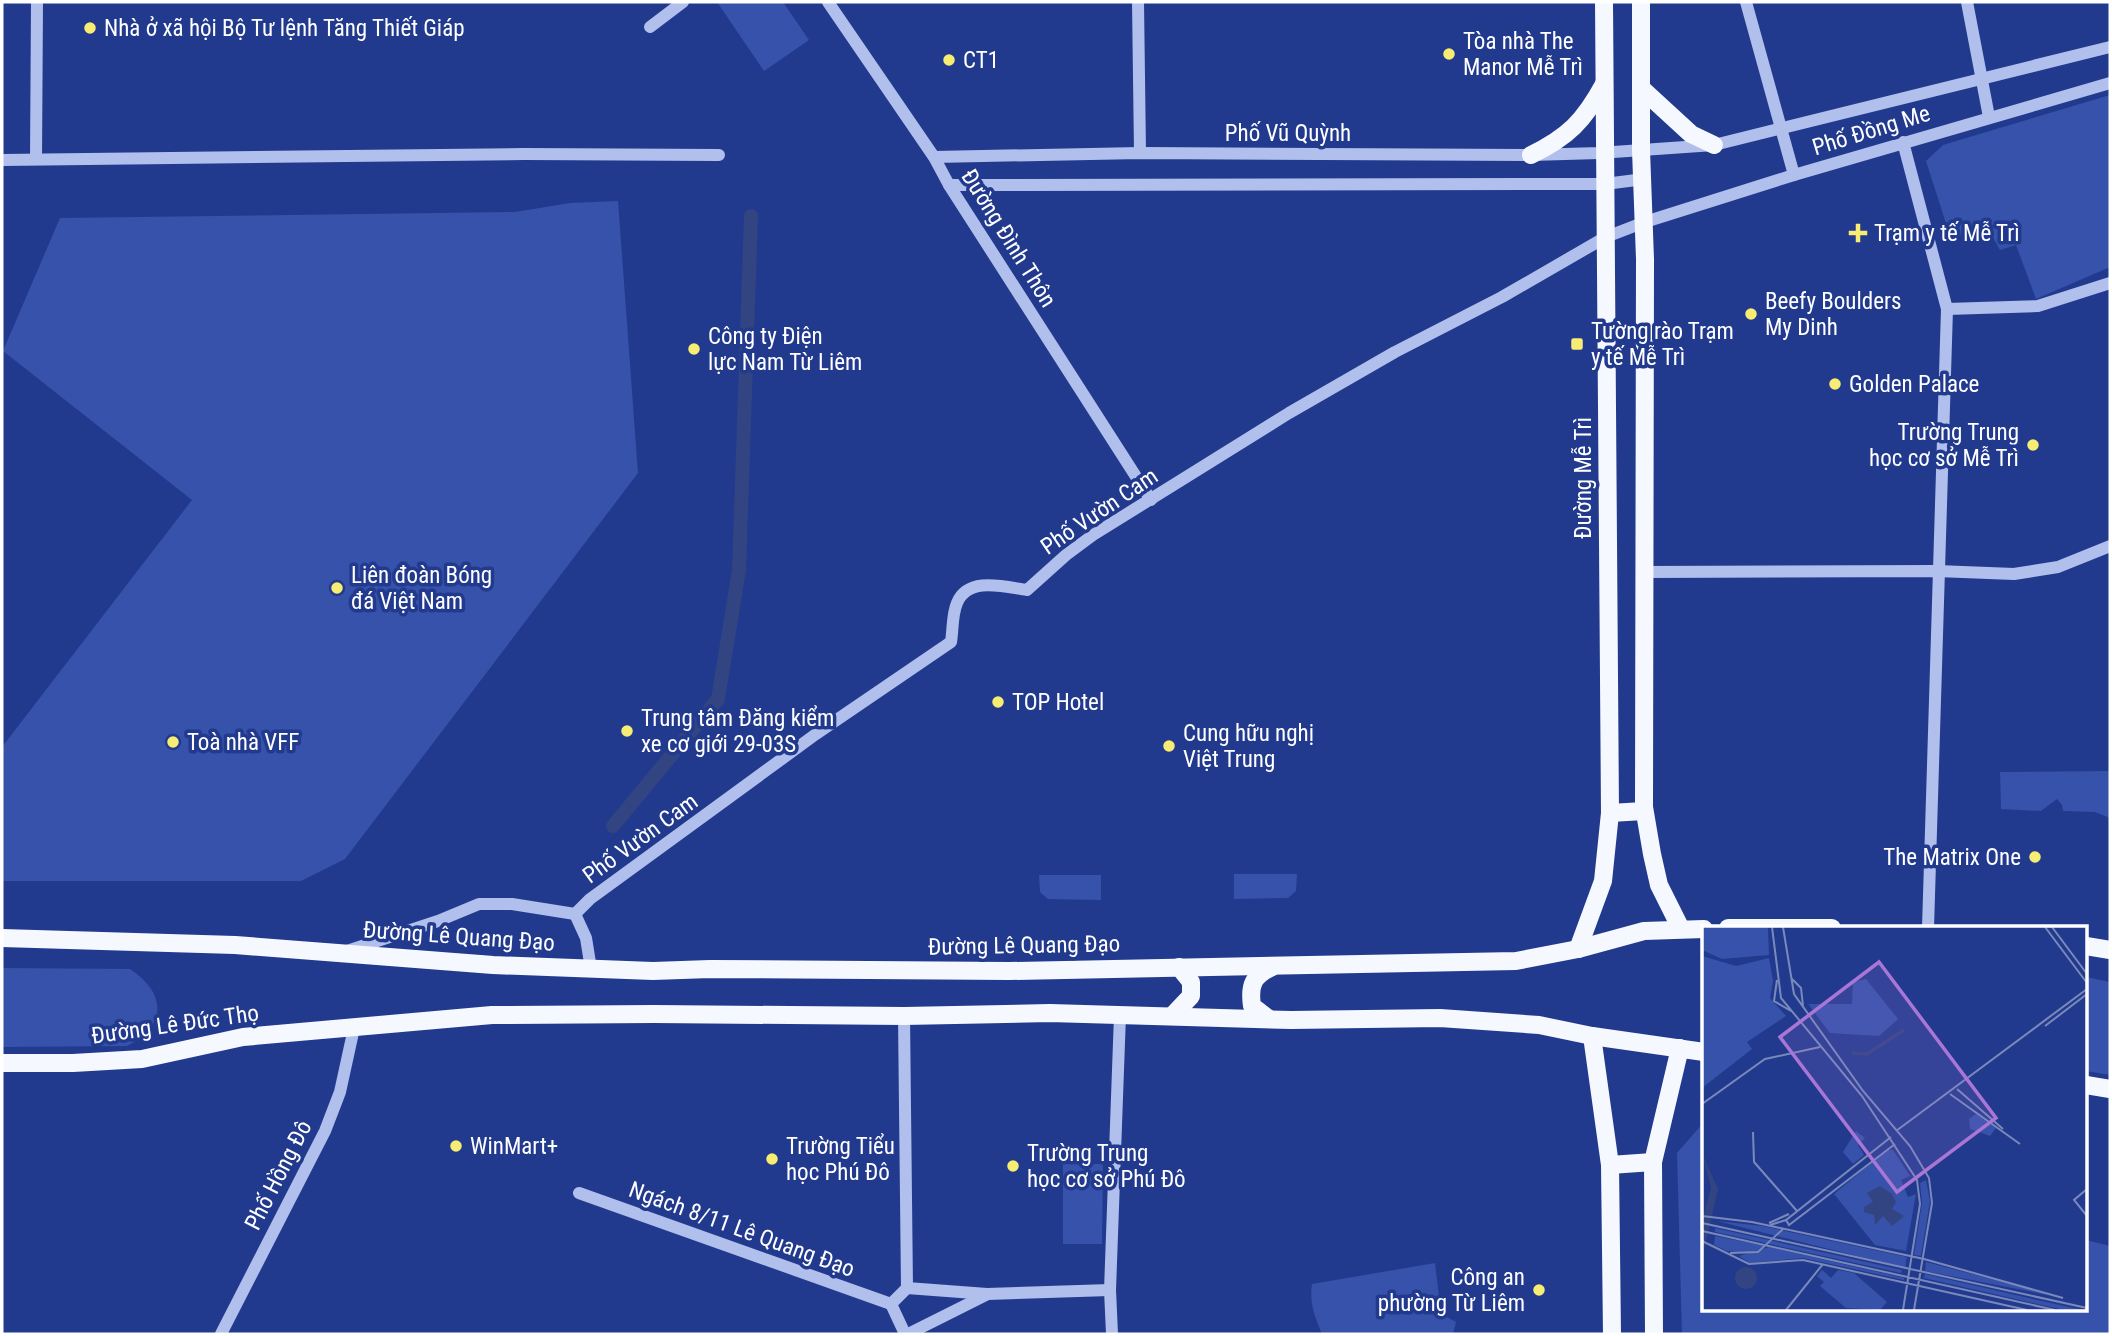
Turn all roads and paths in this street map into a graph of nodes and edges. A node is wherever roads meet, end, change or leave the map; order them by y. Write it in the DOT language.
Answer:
graph roads {
  1 [pos="37,2"];
  2 [pos="682,2"];
  3 [pos="828,2"];
  4 [pos="1138,2"];
  5 [pos="1604,2"];
  6 [pos="1641,2"];
  7 [pos="1746,2"];
  8 [pos="1967,2"];
  9 [pos="650,27"];
  10 [pos="2110,47"];
  11 [pos="1982,80"];
  12 [pos="1605,81"];
  13 [pos="2110,83"];
  14 [pos="1642,89"];
  15 [pos="1989,117"];
  16 [pos="1781,129"];
  17 [pos="1903,142"];
  18 [pos="1714,145"];
  19 [pos="1642,150"];
  20 [pos="1140,153"];
  21 [pos="1605,153"];
  22 [pos="719,155"];
  23 [pos="1531,155"];
  24 [pos="934,157"];
  25 [pos="36,159"];
  26 [pos="2,160"];
  27 [pos="1794,175"];
  28 [pos="1644,178"];
  29 [pos="1605,184"];
  30 [pos="949,186"];
  31 [pos="1645,222"];
  32 [pos="1606,237"];
  33 [pos="2110,283"];
  34 [pos="1947,309"];
  35 [pos="1151,500"];
  36 [pos="2110,546"];
  37 [pos="1937,571"];
  38 [pos="1644,572"];
  39 [pos="1644,811"];
  40 [pos="1610,813"];
  41 [pos="575,914"];
  42 [pos="1928,926"];
  43 [pos="1681,929"];
  44 [pos="1702,929"];
  45 [pos="2,938"];
  46 [pos="2088,946"];
  47 [pos="1578,949"];
  48 [pos="2110,950"];
  49 [pos="341,953"];
  50 [pos="1179,967"];
  51 [pos="1272,967"];
  52 [pos="591,969"];
  53 [pos="1120,1015"];
  54 [pos="1173,1015"];
  55 [pos="904,1016"];
  56 [pos="1269,1018"];
  57 [pos="354,1028"];
  58 [pos="1592,1036"];
  59 [pos="1680,1048"];
  60 [pos="1702,1052"];
  61 [pos="2,1063"];
  62 [pos="2088,1085"];
  63 [pos="2110,1089"];
  64 [pos="1653,1162"];
  65 [pos="1610,1165"];
  66 [pos="579,1193"];
  67 [pos="907,1288"];
  68 [pos="1110,1290"];
  69 [pos="987,1294"];
  70 [pos="891,1304"];
  71 [pos="221,1334"];
  72 [pos="906,1334"];
  73 [pos="1112,1334"];
  74 [pos="1612,1334"];
  75 [pos="1654,1334"];
  1 -- 25 [label="street"];
  2 -- 9 [label="street"];
  3 -- 24 [label="street, Đường Đình Thôn"];
  4 -- 20 [label="street"];
  5 -- 12 [label="main road, Đường Mễ Trì"];
  6 -- 14 [label="main road"];
  7 -- 16 [label="street"];
  8 -- 11 [label="street"];
  10 -- 11 [label="street, Phố Đồng Me"];
  11 -- 15 [label="street"];
  11 -- 16 [label="street, Phố Đồng Me"];
  12 -- 21 [label="main road, Đường Mễ Trì"];
  12 -- 23 [label="main road"];
  13 -- 15 [label="street, Phố Đồng Me"];
  14 -- 18 [label="main road"];
  14 -- 19 [label="main road"];
  15 -- 17 [label="street, Phố Đồng Me"];
  16 -- 18 [label="street, Phố Đồng Me"];
  16 -- 27 [label="street"];
  17 -- 27 [label="street, Phố Đồng Me"];
  17 -- 34 [label="street"];
  18 -- 19 [label="street, Phố Đồng Me"];
  19 -- 21 [label="street, Phố Vũ Quỳnh"];
  19 -- 28 [label="main road"];
  20 -- 23 [label="street, Phố Vũ Quỳnh"];
  20 -- 24 [label="street, Phố Vũ Quỳnh"];
  21 -- 23 [label="street, Phố Vũ Quỳnh"];
  21 -- 29 [label="main road, Đường Mễ Trì"];
  22 -- 25 [label="street"];
  24 -- 30 [label="street, Đường Đình Thôn"];
  25 -- 26 [label="street"];
  27 -- 31 [label="street, Phố Đồng Me"];
  28 -- 29 [label="street"];
  28 -- 31 [label="main road"];
  29 -- 30 [label="street"];
  29 -- 32 [label="main road, Đường Mễ Trì"];
  30 -- 35 [label="street, Đường Đình Thôn"];
  31 -- 32 [label="street, Phố Đồng Me"];
  31 -- 38 [label="main road"];
  32 -- 35 [label="street, Phố Vườn Cam"];
  32 -- 40 [label="main road, Đường Mễ Trì"];
  33 -- 34 [label="street"];
  34 -- 37 [label="street"];
  35 -- 41 [label="street, Phố Vườn Cam"];
  36 -- 37 [label="street"];
  37 -- 38 [label="street"];
  37 -- 42 [label="street"];
  38 -- 39 [label="main road"];
  39 -- 40 [label="main road"];
  39 -- 43 [label="main road"];
  40 -- 47 [label="main road, Đường Mễ Trì"];
  41 -- 49 [label="street"];
  41 -- 52 [label="street, Phố Vườn Cam"];
  43 -- 44 [label="main road, Đường Lê Quang Đạo"];
  43 -- 47 [label="main road, Đường Lê Quang Đạo"];
  45 -- 49 [label="main road"];
  46 -- 48 [label="main road"];
  47 -- 51 [label="main road, Đường Lê Quang Đạo"];
  49 -- 52 [label="main road, Đường Lê Quang Đạo"];
  50 -- 51 [label="main road, Đường Lê Quang Đạo"];
  50 -- 52 [label="main road, Đường Lê Quang Đạo"];
  50 -- 54 [label="main road"];
  51 -- 56 [label="main road"];
  53 -- 54 [label="main road"];
  53 -- 55 [label="main road"];
  53 -- 68 [label="street"];
  54 -- 56 [label="main road"];
  55 -- 57 [label="main road"];
  55 -- 67 [label="street"];
  56 -- 58 [label="main road"];
  57 -- 61 [label="main road, Đường Lê Đức Thọ"];
  57 -- 71 [label="street, Phố Hồng Đô"];
  58 -- 59 [label="main road"];
  58 -- 65 [label="main road"];
  59 -- 60 [label="main road"];
  59 -- 64 [label="main road"];
  62 -- 63 [label="main road"];
  64 -- 65 [label="main road"];
  64 -- 75 [label="main road"];
  65 -- 74 [label="main road"];
  66 -- 70 [label="street, Ngách 8/11 Lê Quang Đạo"];
  67 -- 69 [label="street"];
  67 -- 70 [label="street"];
  68 -- 69 [label="street"];
  68 -- 73 [label="street"];
  69 -- 72 [label="street"];
  70 -- 72 [label="street"];
}
